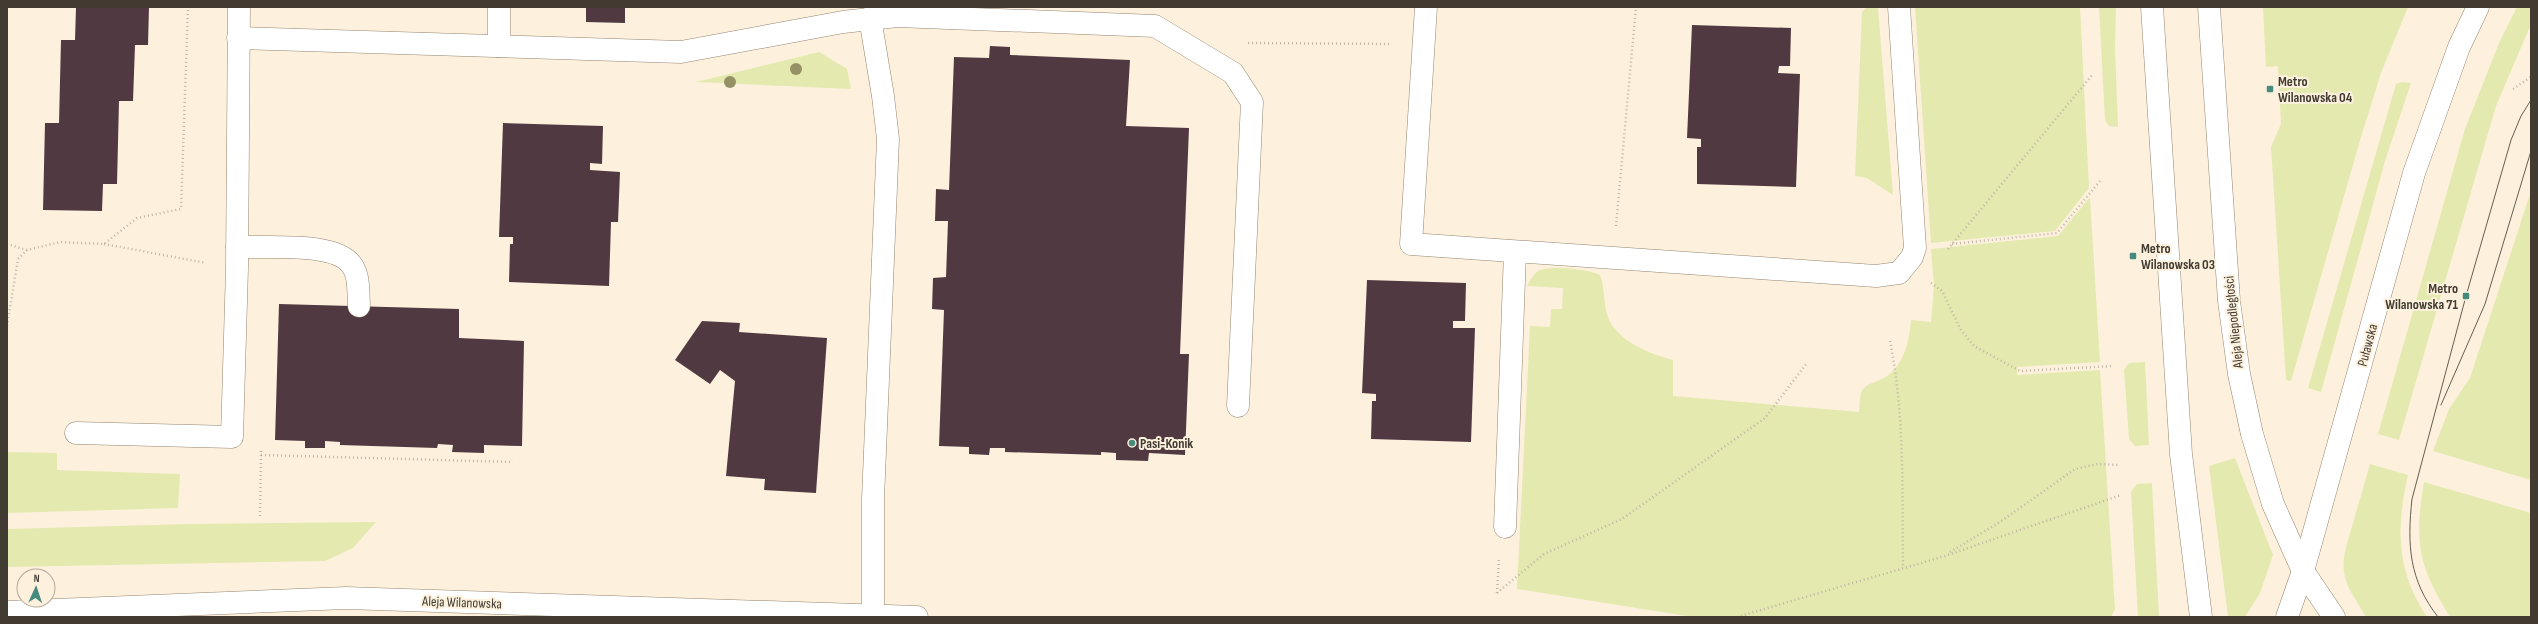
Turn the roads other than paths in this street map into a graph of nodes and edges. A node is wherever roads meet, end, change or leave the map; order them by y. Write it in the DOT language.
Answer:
graph roads {
  1 [pos="239,7"];
  2 [pos="500,7"];
  3 [pos="1426,7"];
  4 [pos="1899,7"];
  5 [pos="2152,7"];
  6 [pos="2209,7"];
  7 [pos="2478,7"];
  8 [pos="870,18"];
  9 [pos="238,38"];
  10 [pos="499,46"];
  11 [pos="1514,252"];
  12 [pos="237,258"];
  13 [pos="359,306"];
  14 [pos="1238,406"];
  15 [pos="76,433"];
  16 [pos="1505,527"];
  17 [pos="2303,570"];
  18 [pos="7,612"];
  19 [pos="873,616"];
  20 [pos="917,617"];
  21 [pos="2201,617"];
  22 [pos="2287,617"];
  23 [pos="2334,617"];
  1 -- 9 [label="street"];
  2 -- 10 [label="street"];
  3 -- 11 [label="street"];
  4 -- 11 [label="street"];
  5 -- 21 [label="street"];
  6 -- 17 [label="street, Aleja Niepodległości"];
  7 -- 17 [label="street, Puławska"];
  8 -- 10 [label="street"];
  8 -- 14 [label="street"];
  8 -- 19 [label="street"];
  9 -- 10 [label="street"];
  9 -- 12 [label="street"];
  11 -- 16 [label="street"];
  12 -- 13 [label="street"];
  12 -- 15 [label="street"];
  17 -- 22 [label="street, Puławska"];
  17 -- 23 [label="street, Aleja Niepodległości"];
  18 -- 19 [label="street, Aleja Wilanowska"];
  19 -- 20 [label="street, Aleja Wilanowska"];
}
